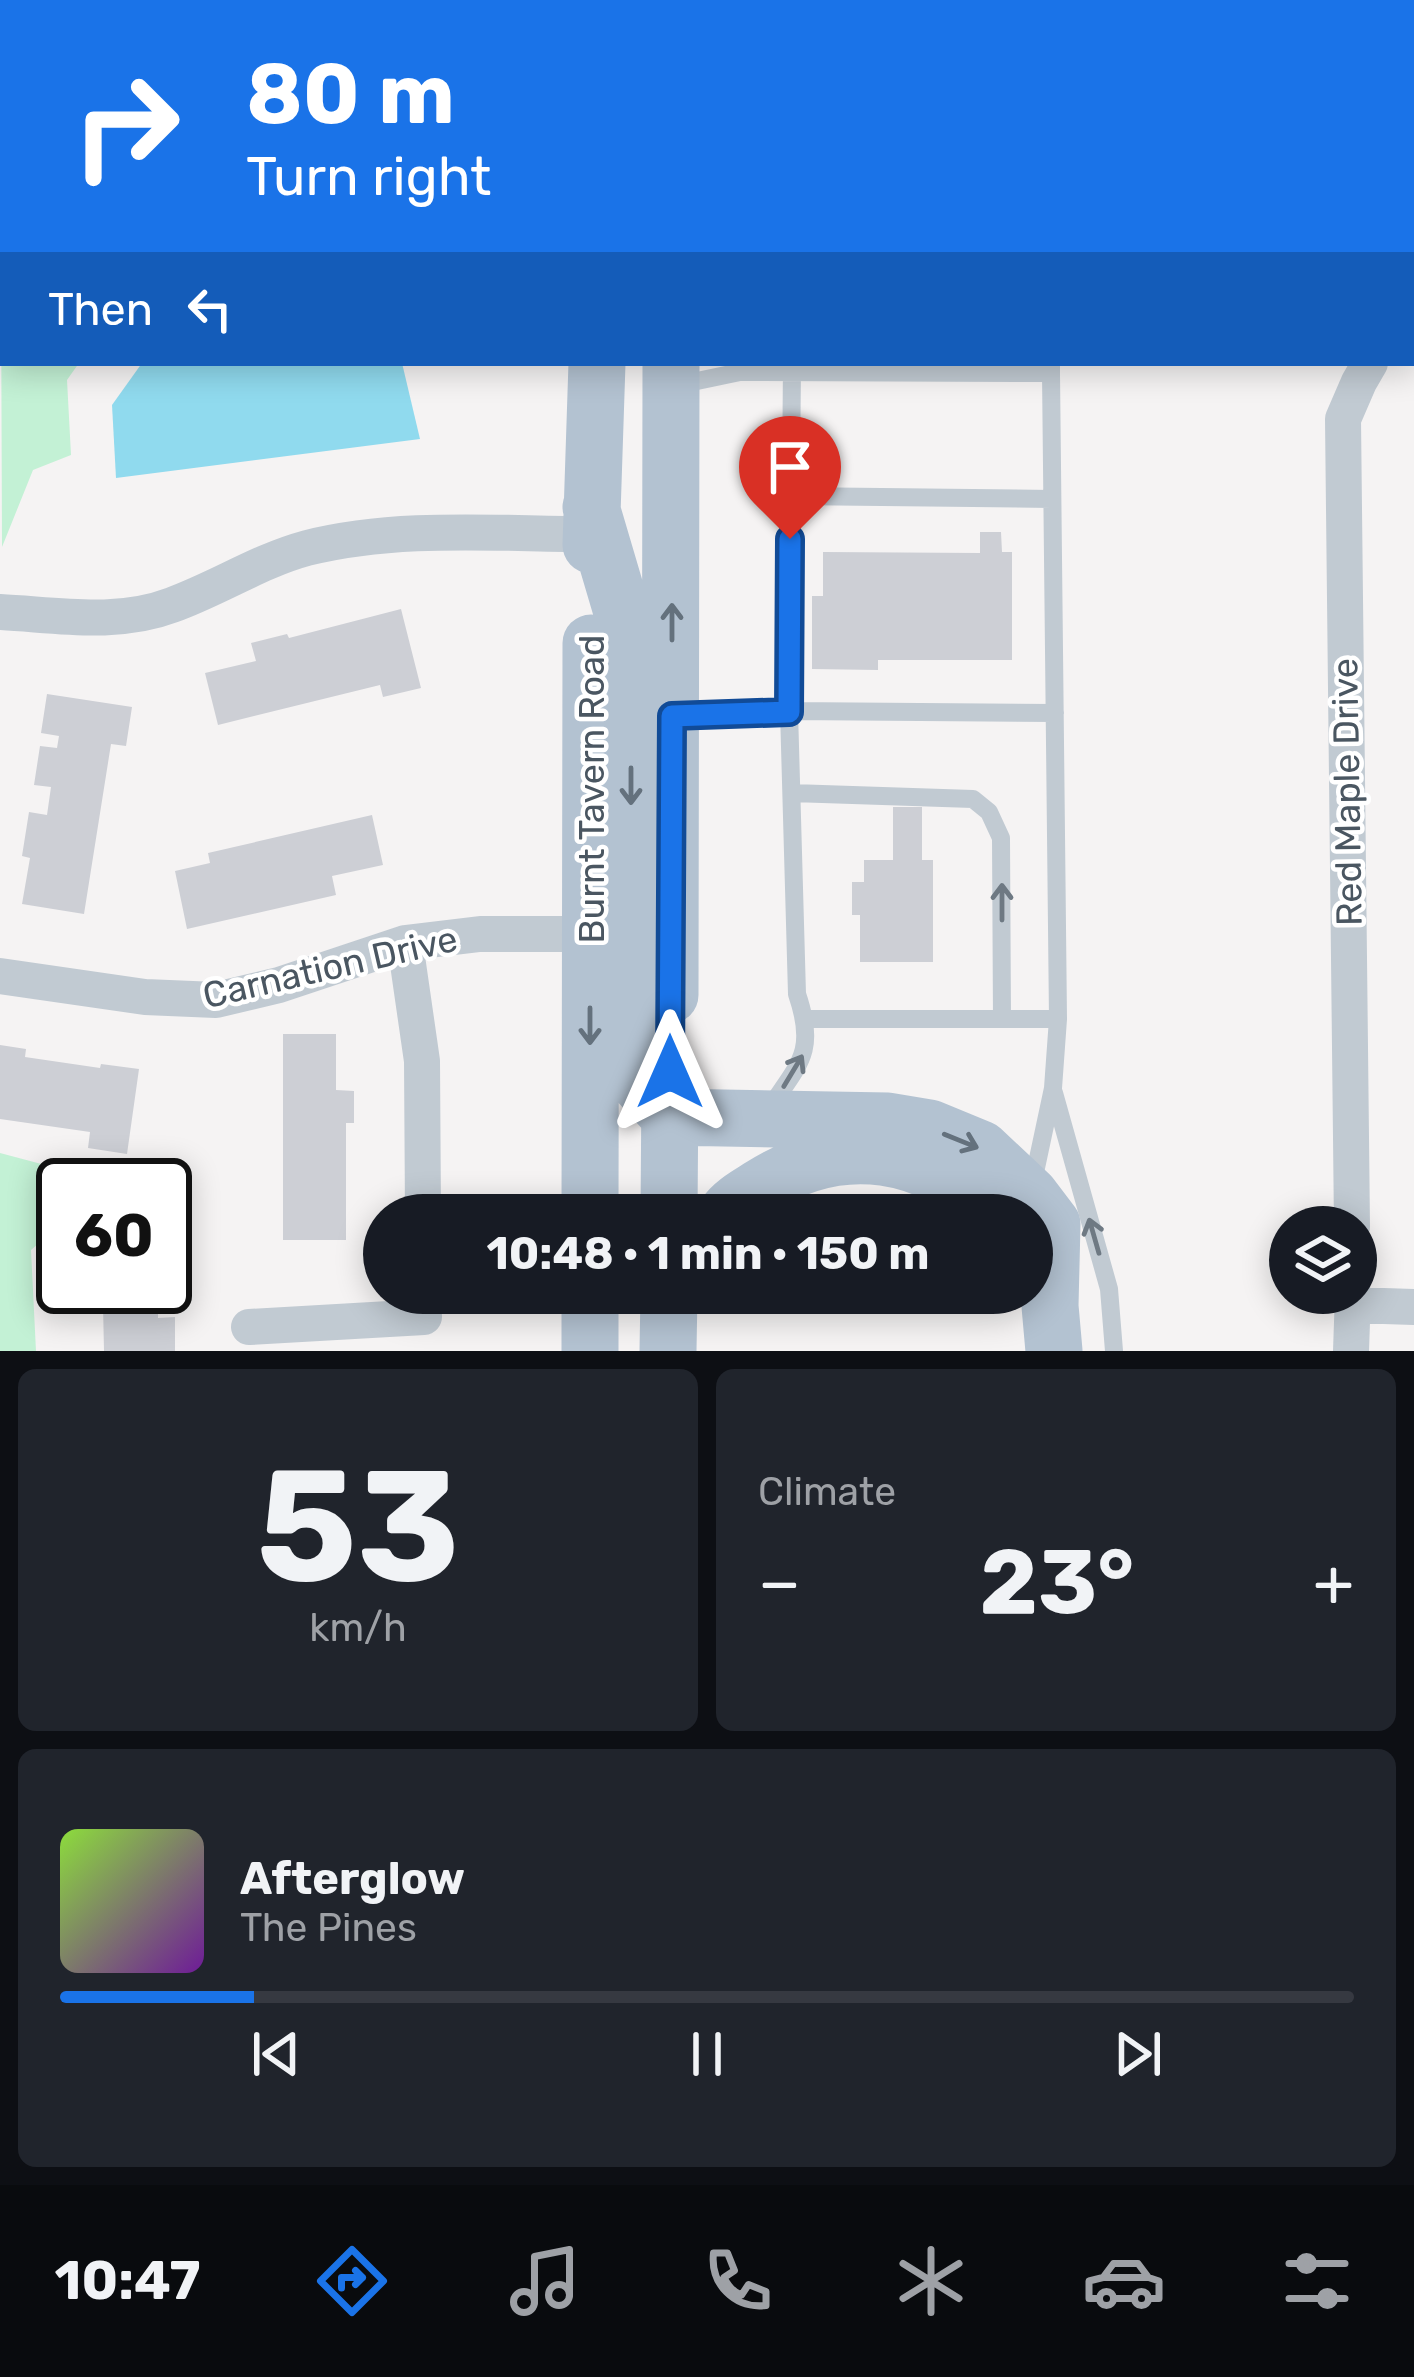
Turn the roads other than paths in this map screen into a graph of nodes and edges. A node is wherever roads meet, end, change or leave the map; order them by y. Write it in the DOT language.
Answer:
graph roads {
  1 [pos="597,366"];
  2 [pos="1368,366"];
  3 [pos="792,368"];
  4 [pos="1051,368"];
  5 [pos="662,371"];
  6 [pos="791,496"];
  7 [pos="1052,499"];
  8 [pos="591,520"];
  9 [pos="0,611"];
  10 [pos="789,712"];
  11 [pos="1055,713"];
  12 [pos="672,716"];
  13 [pos="792,794"];
  14 [pos="590,934"];
  15 [pos="405,943"];
  16 [pos="0,976"];
  17 [pos="805,1019"];
  18 [pos="1002,1019"];
  19 [pos="1058,1019"];
  20 [pos="1053,1088"];
  21 [pos="670,1117"];
  22 [pos="763,1117"];
  23 [pos="423,1194"];
  24 [pos="590,1194"];
  25 [pos="669,1194"];
  26 [pos="749,1194"];
  27 [pos="987,1194"];
  28 [pos="1007,1194"];
  29 [pos="1017,1194"];
  30 [pos="1352,1206"];
  31 [pos="1377,1302"];
  32 [pos="1414,1307"];
  33 [pos="424,1314"];
  34 [pos="590,1314"];
  35 [pos="1352,1314"];
  36 [pos="249,1327"];
  37 [pos="590,1351"];
  38 [pos="1114,1351"];
  39 [pos="1351,1351"];
  1 -- 8 [label="main road, Burnt Tavern Road"];
  2 -- 30 [label="street, Red Maple Drive"];
  3 -- 4 [label="lane"];
  3 -- 5 [label="lane"];
  3 -- 6 [label="lane"];
  4 -- 7 [label="lane"];
  12 -- 5 [label="main road, one-way"];
  6 -- 7 [label="lane"];
  6 -- 10 [label="lane"];
  7 -- 11 [label="lane"];
  8 -- 9 [label="street"];
  8 -- 14 [label="main road, Burnt Tavern Road"];
  8 -- 21 [label="main road, one-way"];
  10 -- 11 [label="lane"];
  10 -- 12 [label="lane"];
  10 -- 13 [label="lane"];
  11 -- 19 [label="lane"];
  12 -- 21 [label="main road"];
  13 -- 17 [label="lane"];
  18 -- 13 [label="lane, one-way"];
  14 -- 15 [label="street, Carnation Drive"];
  14 -- 24 [label="main road, Burnt Tavern Road, one-way"];
  15 -- 16 [label="street, Carnation Drive"];
  15 -- 23 [label="street"];
  17 -- 18 [label="lane"];
  22 -- 17 [label="lane, one-way"];
  18 -- 19 [label="lane"];
  19 -- 20 [label="lane"];
  20 -- 29 [label="lane"];
  38 -- 20 [label="lane, one-way"];
  21 -- 22 [label="main road"];
  21 -- 25 [label="main road"];
  22 -- 28 [label="main road, one-way"];
  26 -- 27 [label="main road"];
  31 -- 32 [label="street"];
  33 -- 36 [label="street"];
  34 -- 37 [label="main road"];
  35 -- 39 [label="street"];
}
